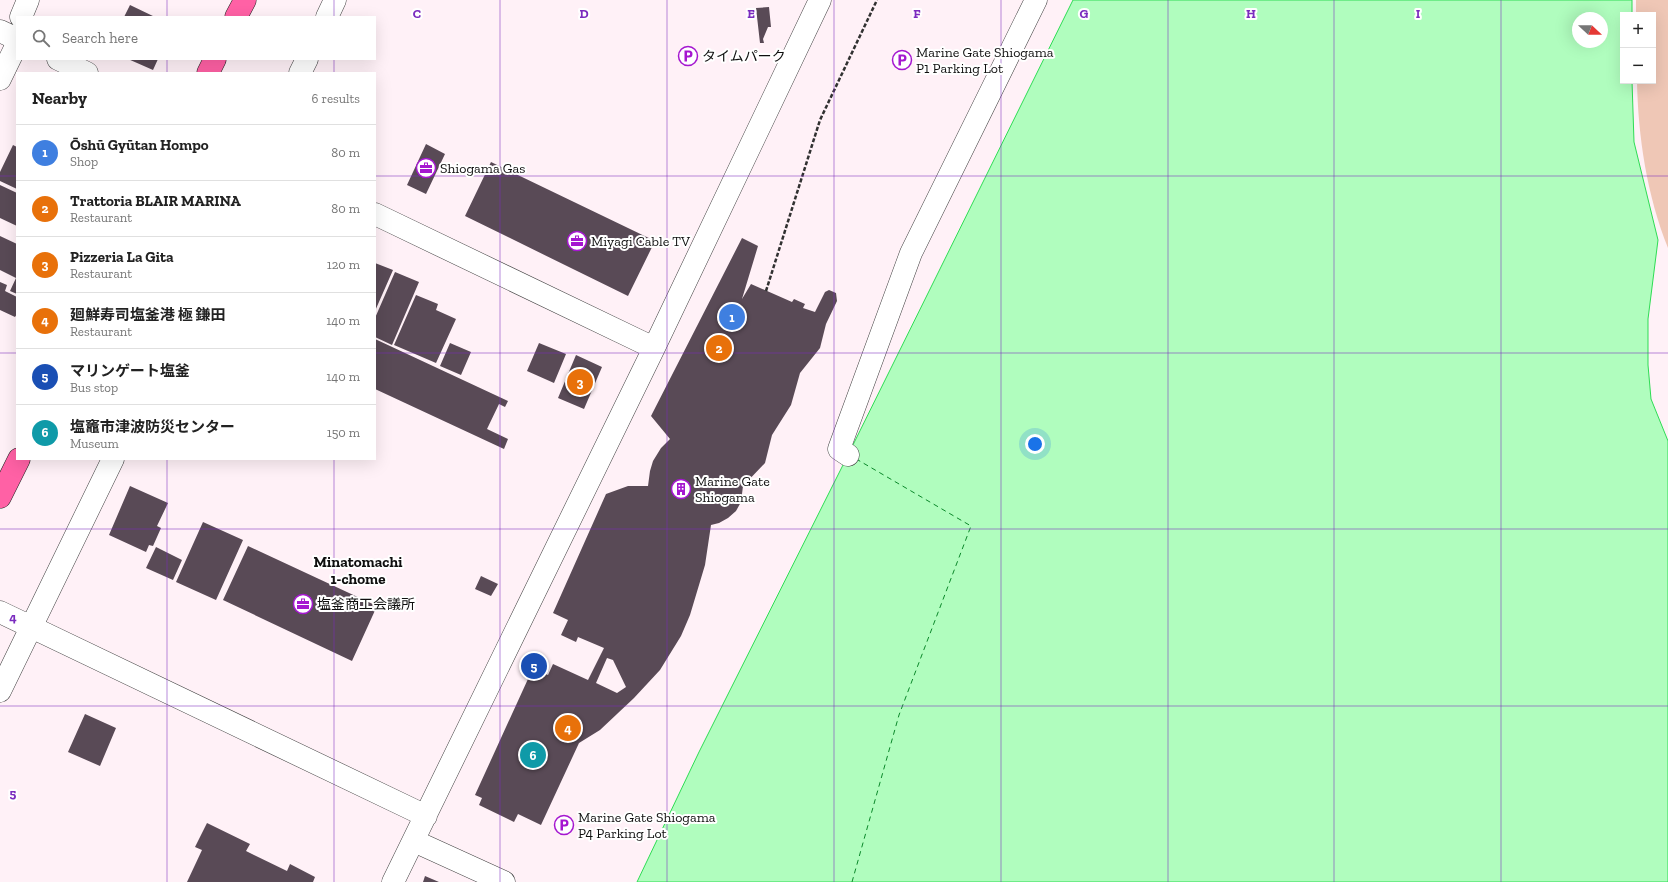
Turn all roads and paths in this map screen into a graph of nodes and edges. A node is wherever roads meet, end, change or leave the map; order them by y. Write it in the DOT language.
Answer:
graph roads {
  1 [pos="28,0"];
  2 [pos="245,0"];
  3 [pos="335,0"];
  4 [pos="820,0"];
  5 [pos="878,0"];
  6 [pos="1036,0"];
  7 [pos="21,16"];
  8 [pos="237,16"];
  9 [pos="327,16"];
  10 [pos="0,31"];
  11 [pos="16,39"];
  12 [pos="16,46"];
  13 [pos="60,60"];
  14 [pos="214,60"];
  15 [pos="306,60"];
  16 [pos="85,72"];
  17 [pos="208,72"];
  18 [pos="300,72"];
  19 [pos="0,78"];
  20 [pos="376,214"];
  21 [pos="766,291"];
  22 [pos="654,348"];
  23 [pos="848,455"];
  24 [pos="18,460"];
  25 [pos="113,460"];
  26 [pos="0,497"];
  27 [pos="0,612"];
  28 [pos="32,627"];
  29 [pos="0,691"];
  30 [pos="426,816"];
  31 [pos="414,840"];
  32 [pos="393,882"];
  33 [pos="504,882"];
  1 -- 7 [label="street"];
  2 -- 8 [label="main road"];
  3 -- 9 [label="street"];
  4 -- 22 [label="street"];
  5 -- 21 [label="path"];
  6 -- 23 [label="street"];
  10 -- 11 [label="street"];
  12 -- 19 [label="street"];
  13 -- 16 [label="street"];
  14 -- 17 [label="main road"];
  15 -- 18 [label="street"];
  20 -- 22 [label="street"];
  22 -- 30 [label="street"];
  24 -- 26 [label="main road"];
  25 -- 28 [label="street"];
  27 -- 28 [label="street"];
  28 -- 29 [label="street"];
  28 -- 30 [label="street"];
  30 -- 31 [label="street"];
  31 -- 32 [label="street"];
  31 -- 33 [label="street"];
}
